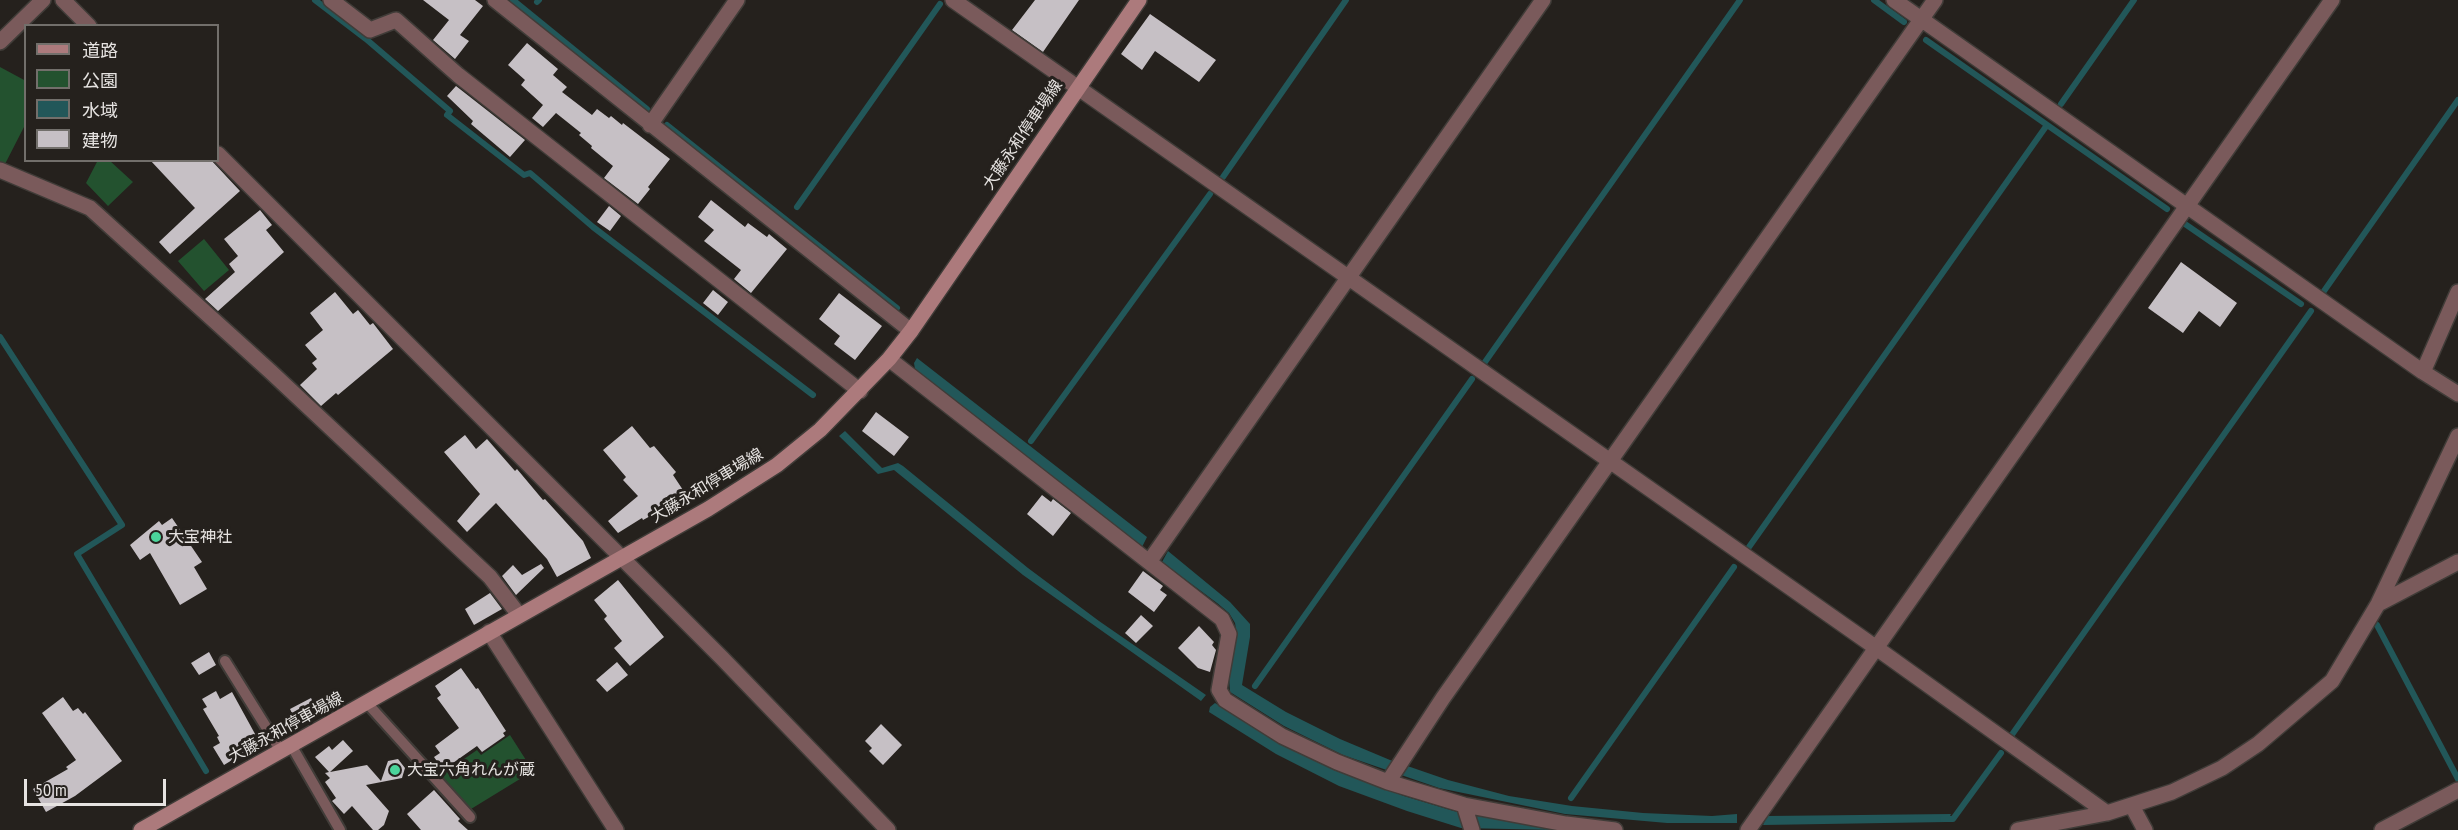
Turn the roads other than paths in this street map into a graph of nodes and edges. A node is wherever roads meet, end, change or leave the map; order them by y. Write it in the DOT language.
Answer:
graph roads {
  1 [pos="43,0"];
  2 [pos="63,0"];
  3 [pos="331,0"];
  4 [pos="495,0"];
  5 [pos="737,0"];
  6 [pos="953,0"];
  7 [pos="1139,0"];
  8 [pos="1543,0"];
  9 [pos="1894,0"];
  10 [pos="1935,0"];
  11 [pos="2332,0"];
  12 [pos="1921,19"];
  13 [pos="87,24"];
  14 [pos="0,42"];
  15 [pos="1078,87"];
  16 [pos="650,125"];
  17 [pos="219,155"];
  18 [pos="0,170"];
  19 [pos="2187,207"];
  20 [pos="1348,279"];
  21 [pos="2458,292"];
  22 [pos="911,331"];
  23 [pos="889,359"];
  24 [pos="2423,372"];
  25 [pos="860,391"];
  26 [pos="2458,394"];
  27 [pos="2458,436"];
  28 [pos="1611,461"];
  29 [pos="621,557"];
  30 [pos="1149,562"];
  31 [pos="2458,562"];
  32 [pos="2379,604"];
  33 [pos="519,615"];
  34 [pos="489,632"];
  35 [pos="1875,647"];
  36 [pos="225,662"];
  37 [pos="367,703"];
  38 [pos="286,748"];
  39 [pos="1390,778"];
  40 [pos="2458,790"];
  41 [pos="1464,805"];
  42 [pos="2132,806"];
  43 [pos="2107,813"];
  44 [pos="470,817"];
  45 [pos="141,830"];
  46 [pos="340,830"];
  47 [pos="616,830"];
  48 [pos="888,830"];
  49 [pos="1472,830"];
  50 [pos="1615,830"];
  51 [pos="1748,830"];
  52 [pos="2018,830"];
  53 [pos="2145,830"];
  54 [pos="2382,830"];
  1 -- 14 [label="street"];
  2 -- 13 [label="street"];
  3 -- 25 [label="street"];
  4 -- 16 [label="street"];
  5 -- 16 [label="street"];
  6 -- 15 [label="street"];
  7 -- 15 [label="main road, 大藤永和停車場線"];
  8 -- 20 [label="street"];
  9 -- 12 [label="street"];
  10 -- 12 [label="street"];
  11 -- 19 [label="street"];
  12 -- 19 [label="street"];
  12 -- 28 [label="street"];
  15 -- 20 [label="street"];
  15 -- 22 [label="main road, 大藤永和停車場線"];
  16 -- 22 [label="street"];
  17 -- 29 [label="street"];
  18 -- 33 [label="street"];
  19 -- 24 [label="street"];
  19 -- 35 [label="street"];
  20 -- 28 [label="street"];
  20 -- 30 [label="street"];
  21 -- 24 [label="street"];
  22 -- 23 [label="main road, 大藤永和停車場線"];
  23 -- 25 [label="main road, 大藤永和停車場線"];
  23 -- 30 [label="street"];
  24 -- 26 [label="street"];
  25 -- 29 [label="main road, 大藤永和停車場線"];
  27 -- 32 [label="street"];
  28 -- 35 [label="street"];
  28 -- 39 [label="street"];
  29 -- 33 [label="main road, 大藤永和停車場線"];
  29 -- 48 [label="street"];
  30 -- 39 [label="street"];
  31 -- 32 [label="street"];
  32 -- 42 [label="street"];
  33 -- 34 [label="main road, 大藤永和停車場線"];
  34 -- 37 [label="main road, 大藤永和停車場線"];
  34 -- 47 [label="street"];
  35 -- 43 [label="street"];
  35 -- 51 [label="street"];
  36 -- 38 [label="lane"];
  37 -- 38 [label="main road, 大藤永和停車場線"];
  37 -- 44 [label="lane"];
  38 -- 45 [label="main road, 大藤永和停車場線"];
  38 -- 46 [label="lane"];
  39 -- 41 [label="street"];
  40 -- 54 [label="street"];
  41 -- 49 [label="street"];
  41 -- 50 [label="street"];
  42 -- 43 [label="street"];
  42 -- 53 [label="street"];
  43 -- 52 [label="street"];
}
